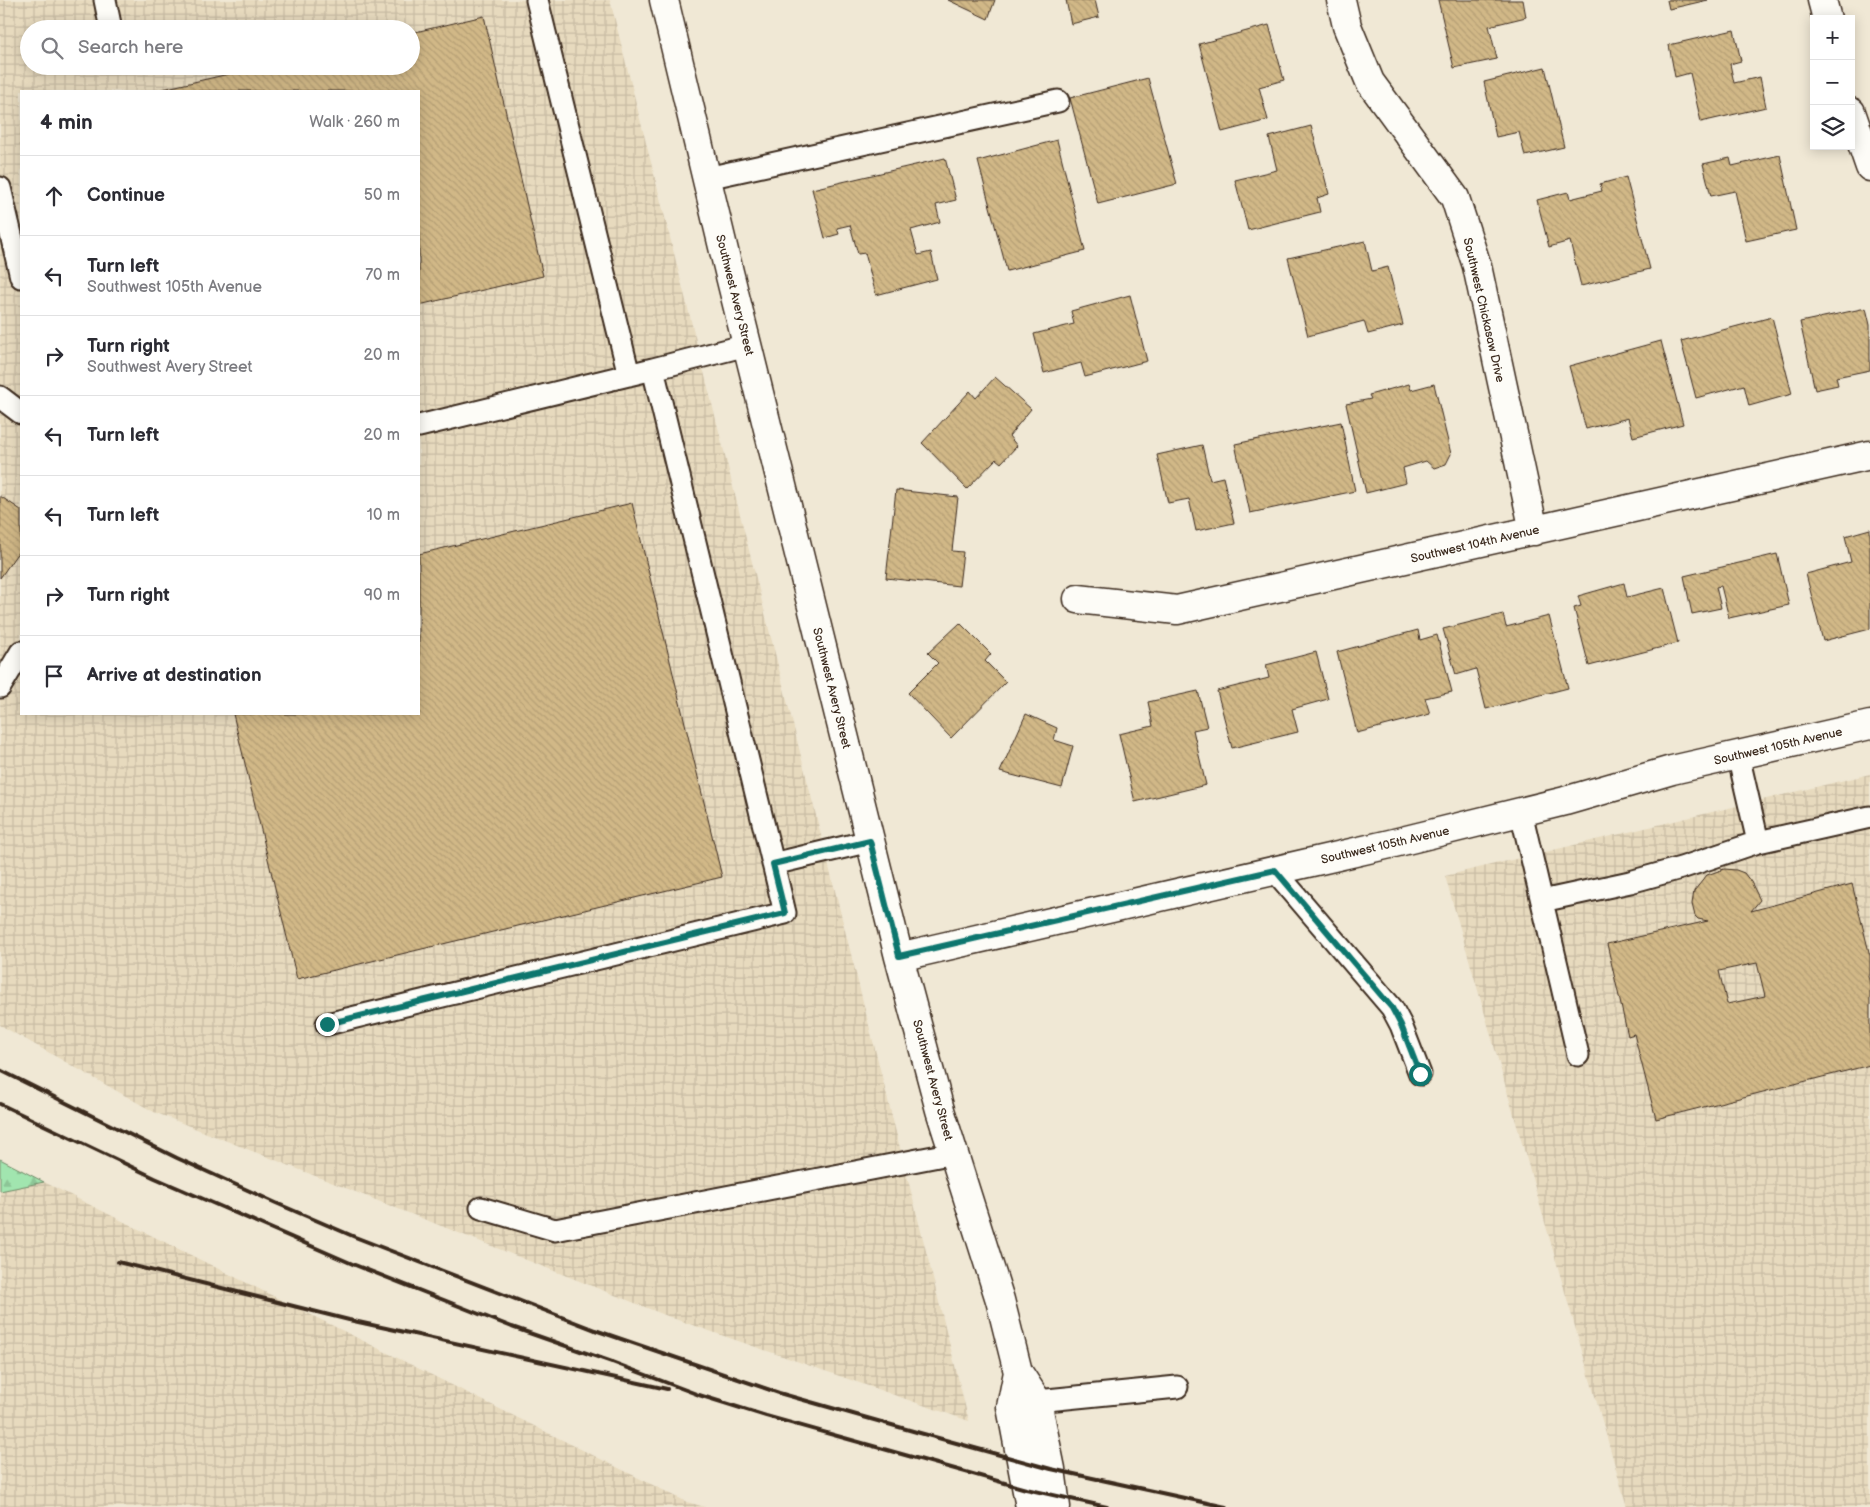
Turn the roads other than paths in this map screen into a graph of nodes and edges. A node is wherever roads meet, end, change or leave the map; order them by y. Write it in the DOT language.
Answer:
graph roads {
  1 [pos="105,0"];
  2 [pos="536,0"];
  3 [pos="664,0"];
  4 [pos="1341,0"];
  5 [pos="1822,0"];
  6 [pos="1825,15"];
  7 [pos="109,20"];
  8 [pos="1058,101"];
  9 [pos="1855,124"];
  10 [pos="1870,167"];
  11 [pos="706,178"];
  12 [pos="0,188"];
  13 [pos="20,273"];
  14 [pos="747,345"];
  15 [pos="653,369"];
  16 [pos="629,375"];
  17 [pos="0,397"];
  18 [pos="20,412"];
  19 [pos="420,426"];
  20 [pos="1870,455"];
  21 [pos="1534,531"];
  22 [pos="1078,599"];
  23 [pos="20,654"];
  24 [pos="0,687"];
  25 [pos="1870,725"];
  26 [pos="1738,755"];
  27 [pos="1521,812"];
  28 [pos="1870,817"];
  29 [pos="870,841"];
  30 [pos="1758,842"];
  31 [pos="773,864"];
  32 [pos="1275,870"];
  33 [pos="1542,901"];
  34 [pos="899,956"];
  35 [pos="327,1024"];
  36 [pos="1578,1055"];
  37 [pos="1420,1074"];
  38 [pos="954,1153"];
  39 [pos="481,1208"];
  40 [pos="1018,1372"];
  41 [pos="1177,1387"];
  42 [pos="1037,1401"];
  43 [pos="1030,1507"];
  44 [pos="1056,1507"];
  1 -- 7 [label="lane"];
  2 -- 16 [label="lane"];
  3 -- 11 [label="street, Southwest Avery Street"];
  4 -- 21 [label="street, Southwest Chickasaw Drive"];
  5 -- 6 [label="street"];
  8 -- 11 [label="lane"];
  9 -- 10 [label="street"];
  11 -- 14 [label="street, Southwest Avery Street"];
  12 -- 13 [label="lane"];
  14 -- 15 [label="lane"];
  14 -- 29 [label="street, Southwest Avery Street"];
  15 -- 16 [label="lane"];
  15 -- 31 [label="lane"];
  16 -- 19 [label="lane"];
  17 -- 18 [label="lane"];
  20 -- 21 [label="street, Southwest 104th Avenue"];
  21 -- 22 [label="street, Southwest 104th Avenue"];
  23 -- 24 [label="lane"];
  25 -- 26 [label="street, Southwest 105th Avenue"];
  26 -- 27 [label="street, Southwest 105th Avenue"];
  26 -- 30 [label="lane"];
  27 -- 32 [label="street, Southwest 105th Avenue"];
  27 -- 33 [label="lane"];
  28 -- 30 [label="lane"];
  29 -- 31 [label="lane"];
  29 -- 34 [label="street, Southwest Avery Street"];
  30 -- 33 [label="lane"];
  31 -- 35 [label="lane"];
  32 -- 34 [label="street, Southwest 105th Avenue"];
  32 -- 37 [label="lane"];
  33 -- 36 [label="lane"];
  34 -- 38 [label="street, Southwest Avery Street"];
  38 -- 39 [label="lane"];
  38 -- 40 [label="street, Southwest Avery Street"];
  40 -- 42 [label="street, Southwest Avery Street"];
  40 -- 43 [label="street, Southwest Avery Street"];
  41 -- 42 [label="lane"];
  42 -- 44 [label="street, Southwest Avery Street"];
}
